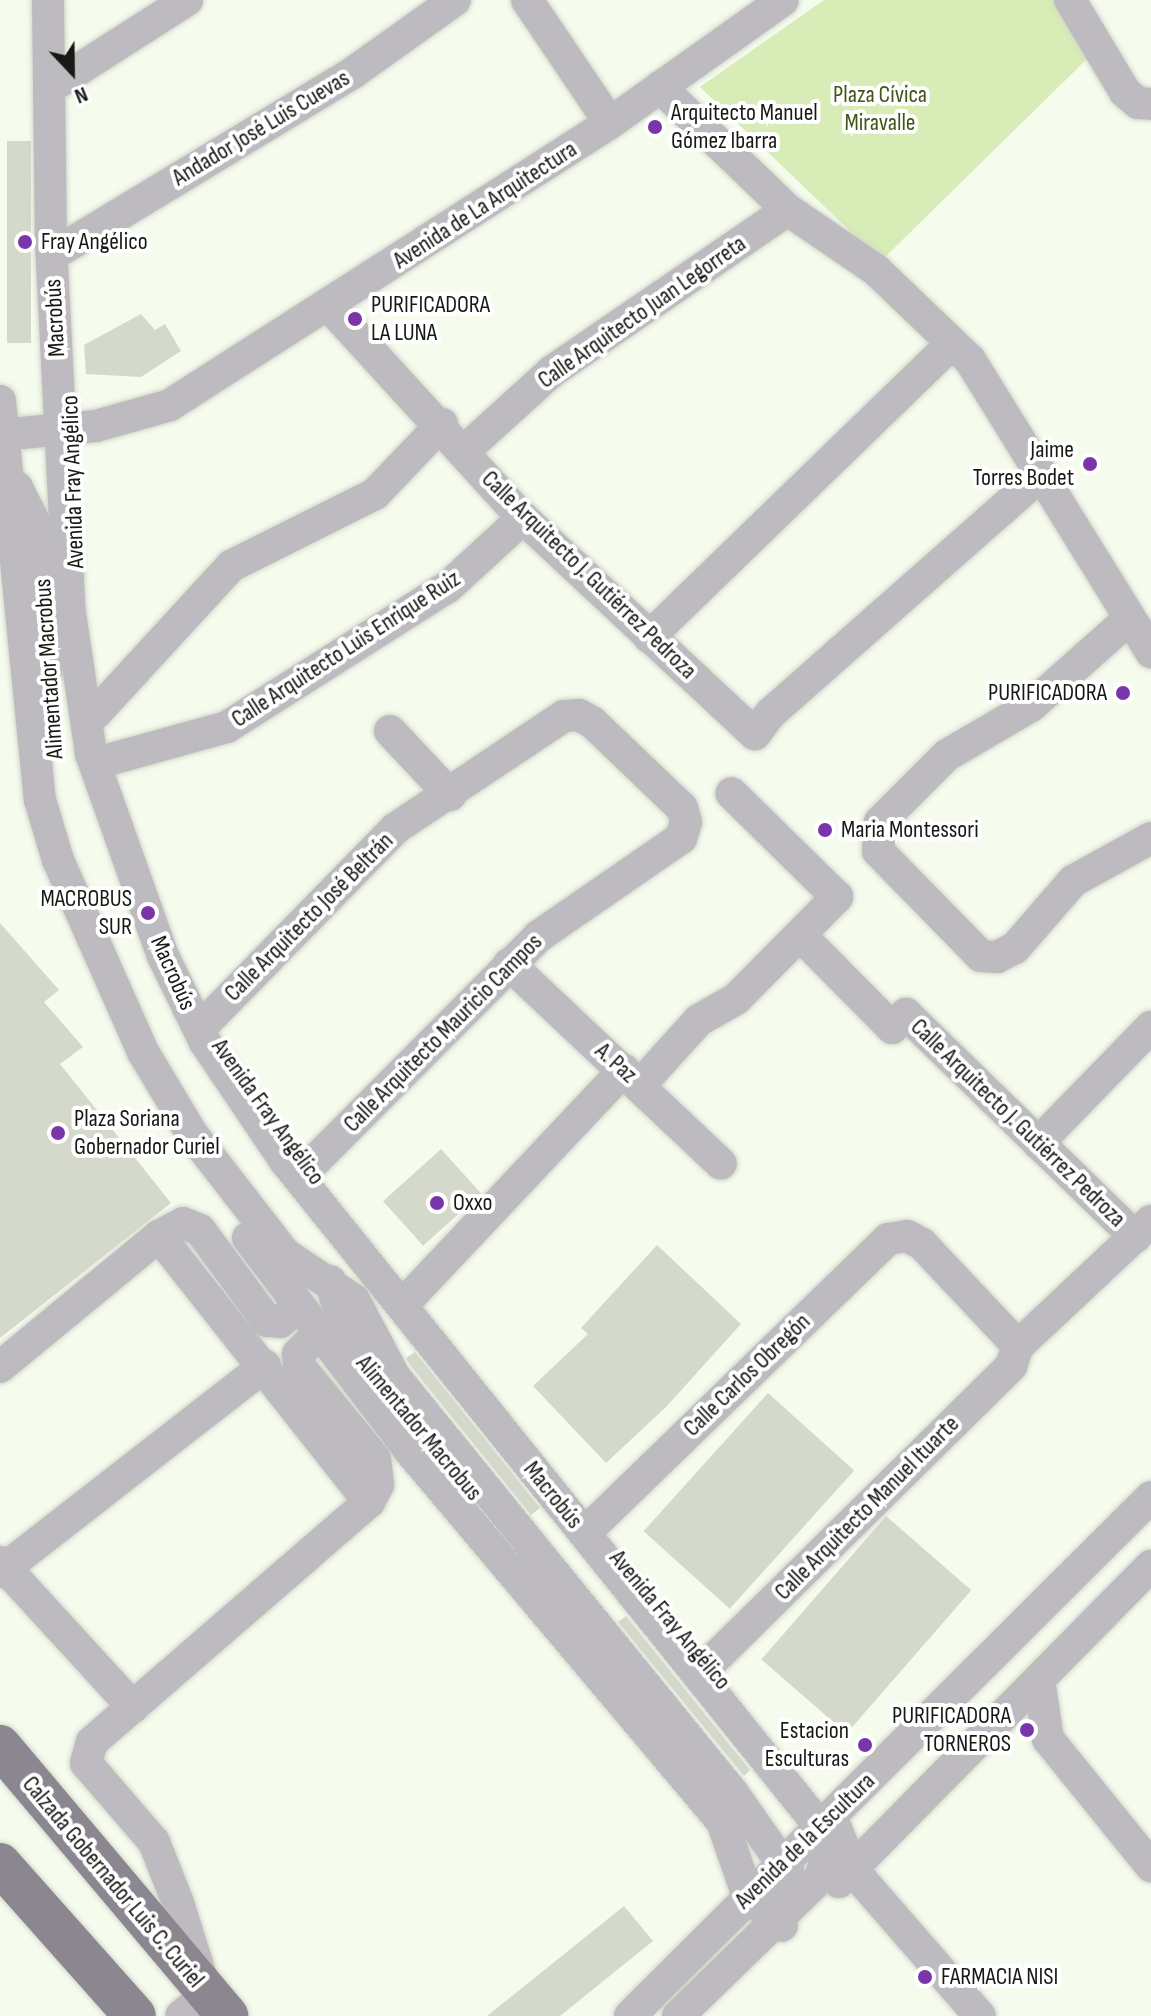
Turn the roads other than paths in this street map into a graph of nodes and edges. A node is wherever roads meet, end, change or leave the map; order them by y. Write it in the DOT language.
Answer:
graph roads {
  1 [pos="48,0"];
  2 [pos="58,0"];
  3 [pos="187,0"];
  4 [pos="455,0"];
  5 [pos="527,0"];
  6 [pos="783,0"];
  7 [pos="1070,0"];
  8 [pos="59,82"];
  9 [pos="660,87"];
  10 [pos="1144,104"];
  11 [pos="610,123"];
  12 [pos="788,210"];
  13 [pos="62,249"];
  14 [pos="330,307"];
  15 [pos="952,343"];
  16 [pos="0,401"];
  17 [pos="442,424"];
  18 [pos="66,429"];
  19 [pos="0,435"];
  20 [pos="464,451"];
  21 [pos="1042,474"];
  22 [pos="2,483"];
  23 [pos="523,518"];
  24 [pos="1129,619"];
  25 [pos="649,637"];
  26 [pos="0,638"];
  27 [pos="1151,652"];
  28 [pos="96,713"];
  29 [pos="579,715"];
  30 [pos="390,731"];
  31 [pos="104,761"];
  32 [pos="731,793"];
  33 [pos="450,795"];
  34 [pos="1151,838"];
  35 [pos="800,935"];
  36 [pos="509,964"];
  37 [pos="204,1024"];
  38 [pos="1151,1027"];
  39 [pos="632,1077"];
  40 [pos="1038,1143"];
  41 [pos="721,1164"];
  42 [pos="307,1169"];
  43 [pos="1143,1229"];
  44 [pos="159,1236"];
  45 [pos="410,1297"];
  46 [pos="298,1307"];
  47 [pos="318,1334"];
  48 [pos="1018,1346"];
  49 [pos="265,1366"];
  50 [pos="0,1367"];
  51 [pos="1151,1497"];
  52 [pos="369,1502"];
  53 [pos="592,1526"];
  54 [pos="1151,1566"];
  55 [pos="2,1567"];
  56 [pos="708,1665"];
  57 [pos="1039,1680"];
  58 [pos="133,1707"];
  59 [pos="992,1728"];
  60 [pos="1048,1739"];
  61 [pos="0,1746"];
  62 [pos="826,1823"];
  63 [pos="0,1864"];
  64 [pos="1151,1866"];
  65 [pos="778,1868"];
  66 [pos="852,1869"];
  67 [pos="766,1919"];
  68 [pos="205,2009"];
  69 [pos="135,2016"];
  70 [pos="630,2016"];
  71 [pos="662,2016"];
  72 [pos="678,2016"];
  73 [pos="708,2016"];
  74 [pos="980,2016"];
  1 -- 18 [label="street, Macrobús"];
  2 -- 8 [label="street, Avenida Fray Angélico"];
  3 -- 8 [label="street"];
  4 -- 13 [label="street, Andador José Luis Cuevas"];
  5 -- 11 [label="street"];
  6 -- 9 [label="street, Avenida de La Arquitectura"];
  7 -- 10 [label="street"];
  8 -- 13 [label="street, Avenida Fray Angélico"];
  9 -- 11 [label="street, Avenida de La Arquitectura"];
  9 -- 12 [label="street"];
  11 -- 14 [label="street, Avenida de La Arquitectura"];
  12 -- 15 [label="street"];
  12 -- 20 [label="street, Calle Arquitecto Juan Legorreta"];
  13 -- 18 [label="street, Avenida Fray Angélico"];
  14 -- 17 [label="street, Calle Arquitecto J. Gutiérrez Pedroza"];
  14 -- 18 [label="street, Avenida de La Arquitectura"];
  15 -- 21 [label="street"];
  15 -- 25 [label="street"];
  16 -- 19 [label="street, Macrobús"];
  17 -- 20 [label="street, Calle Arquitecto J. Gutiérrez Pedroza"];
  17 -- 28 [label="street"];
  18 -- 19 [label="street, Avenida de La Arquitectura"];
  18 -- 28 [label="street, Avenida Fray Angélico"];
  18 -- 62 [label="street, Macrobús"];
  19 -- 22 [label="street, Macrobús"];
  20 -- 23 [label="street, Calle Arquitecto J. Gutiérrez Pedroza"];
  21 -- 24 [label="street"];
  21 -- 25 [label="street, Calle Arquitecto J. Gutiérrez Pedroza"];
  22 -- 65 [label="street, Macrobús"];
  23 -- 25 [label="street, Calle Arquitecto J. Gutiérrez Pedroza"];
  23 -- 31 [label="street, Calle Arquitecto Luis Enrique Ruiz"];
  24 -- 27 [label="street"];
  24 -- 34 [label="street"];
  26 -- 46 [label="street"];
  28 -- 31 [label="street, Avenida Fray Angélico"];
  29 -- 33 [label="street, Calle Arquitecto José Beltrán"];
  29 -- 36 [label="street, Calle Arquitecto Mauricio Campos"];
  30 -- 33 [label="street"];
  31 -- 37 [label="street, Avenida Fray Angélico"];
  32 -- 35 [label="street"];
  33 -- 37 [label="street, Calle Arquitecto José Beltrán"];
  35 -- 39 [label="street"];
  35 -- 40 [label="street, Calle Arquitecto J. Gutiérrez Pedroza"];
  36 -- 39 [label="street, A. Paz"];
  36 -- 42 [label="street, Calle Arquitecto Mauricio Campos"];
  37 -- 42 [label="street, Avenida Fray Angélico"];
  38 -- 40 [label="street"];
  39 -- 41 [label="street, A. Paz"];
  39 -- 45 [label="street"];
  40 -- 43 [label="street, Calle Arquitecto J. Gutiérrez Pedroza"];
  42 -- 45 [label="street, Avenida Fray Angélico"];
  43 -- 48 [label="street, Calle Arquitecto Manuel Ituarte"];
  44 -- 46 [label="street"];
  44 -- 49 [label="street"];
  44 -- 50 [label="street"];
  45 -- 53 [label="street, Avenida Fray Angélico"];
  46 -- 47 [label="street"];
  47 -- 52 [label="street"];
  47 -- 67 [label="street"];
  48 -- 53 [label="street, Calle Carlos Obregón"];
  48 -- 56 [label="street, Calle Arquitecto Manuel Ituarte"];
  49 -- 52 [label="street"];
  49 -- 55 [label="street"];
  51 -- 62 [label="street, Avenida de la Escultura"];
  52 -- 58 [label="street"];
  53 -- 56 [label="street, Avenida Fray Angélico"];
  54 -- 57 [label="street, Avenida de la Escultura"];
  55 -- 58 [label="street"];
  56 -- 62 [label="street, Avenida Fray Angélico"];
  57 -- 59 [label="street, Avenida de la Escultura"];
  57 -- 60 [label="street"];
  58 -- 68 [label="street"];
  59 -- 60 [label="street"];
  59 -- 66 [label="street, Avenida de la Escultura"];
  60 -- 64 [label="street"];
  61 -- 68 [label="main road, Calzada Gobernador Luis C. Curiel"];
  62 -- 65 [label="street, Avenida de la Escultura"];
  62 -- 66 [label="street, Avenida Fray Angélico"];
  62 -- 67 [label="street"];
  63 -- 69 [label="main road"];
  65 -- 67 [label="street"];
  66 -- 67 [label="street, Avenida de la Escultura"];
  66 -- 74 [label="street, Avenida Fray Angélico"];
  67 -- 70 [label="street, Avenida de la Escultura"];
  67 -- 71 [label="street"];
  67 -- 72 [label="street"];
  67 -- 73 [label="street, Avenida de la Escultura"];
}
